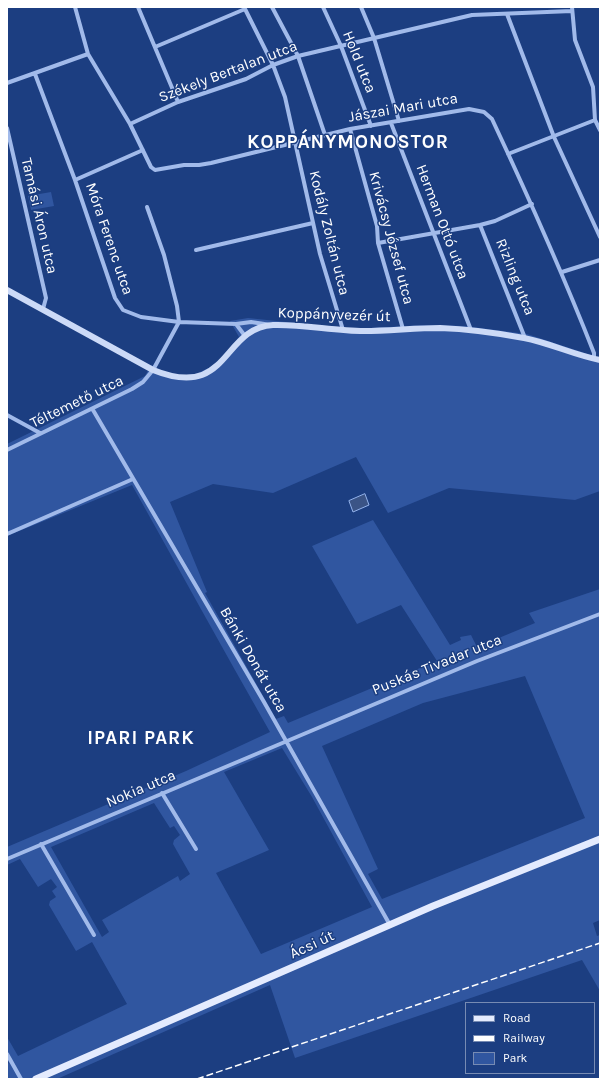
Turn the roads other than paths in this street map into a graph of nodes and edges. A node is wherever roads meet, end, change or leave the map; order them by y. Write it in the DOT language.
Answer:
graph roads {
  1 [pos="75,7"];
  2 [pos="138,7"];
  3 [pos="272,7"];
  4 [pos="323,7"];
  5 [pos="361,7"];
  6 [pos="244,8"];
  7 [pos="572,9"];
  8 [pos="507,14"];
  9 [pos="374,38"];
  10 [pos="341,46"];
  11 [pos="155,47"];
  12 [pos="88,54"];
  13 [pos="298,56"];
  14 [pos="273,65"];
  15 [pos="34,74"];
  16 [pos="7,83"];
  17 [pos="178,102"];
  18 [pos="600,110"];
  19 [pos="595,112"];
  20 [pos="595,120"];
  21 [pos="399,121"];
  22 [pos="391,123"];
  23 [pos="130,124"];
  24 [pos="371,126"];
  25 [pos="7,128"];
  26 [pos="350,130"];
  27 [pos="600,130"];
  28 [pos="326,135"];
  29 [pos="554,136"];
  30 [pos="295,143"];
  31 [pos="143,150"];
  32 [pos="508,154"];
  33 [pos="76,180"];
  34 [pos="532,204"];
  35 [pos="147,207"];
  36 [pos="312,223"];
  37 [pos="480,225"];
  38 [pos="433,233"];
  39 [pos="600,237"];
  40 [pos="378,243"];
  41 [pos="196,250"];
  42 [pos="600,260"];
  43 [pos="562,272"];
  44 [pos="7,290"];
  45 [pos="43,309"];
  46 [pos="179,322"];
  47 [pos="236,324"];
  48 [pos="273,325"];
  49 [pos="403,329"];
  50 [pos="343,330"];
  51 [pos="471,330"];
  52 [pos="245,336"];
  53 [pos="525,338"];
  54 [pos="597,360"];
  55 [pos="153,370"];
  56 [pos="93,410"];
  57 [pos="7,415"];
  58 [pos="40,433"];
  59 [pos="7,450"];
  60 [pos="133,479"];
  61 [pos="7,534"];
  62 [pos="600,614"];
  63 [pos="286,742"];
  64 [pos="162,793"];
  65 [pos="600,839"];
  66 [pos="41,844"];
  67 [pos="196,849"];
  68 [pos="7,860"];
  69 [pos="390,924"];
  70 [pos="94,935"];
  71 [pos="7,1054"];
  72 [pos="21,1079"];
  73 [pos="36,1079"];
  1 -- 12 [label="street, Jászai Mari utca"];
  2 -- 11 [label="street"];
  3 -- 13 [label="street"];
  4 -- 10 [label="street, Hold utca"];
  5 -- 9 [label="street"];
  6 -- 11 [label="street"];
  6 -- 14 [label="street, Kodály Zoltán utca"];
  7 -- 8 [label="street, Székely Bertalan utca"];
  7 -- 19 [label="street"];
  8 -- 9 [label="street, Székely Bertalan utca"];
  8 -- 29 [label="street"];
  9 -- 10 [label="street, Székely Bertalan utca"];
  9 -- 21 [label="street"];
  10 -- 13 [label="street, Székely Bertalan utca"];
  10 -- 24 [label="street, Hold utca"];
  11 -- 17 [label="street"];
  12 -- 15 [label="street"];
  12 -- 23 [label="street, Jászai Mari utca"];
  13 -- 14 [label="street, Székely Bertalan utca"];
  13 -- 28 [label="street"];
  14 -- 17 [label="street, Székely Bertalan utca"];
  14 -- 30 [label="street, Kodály Zoltán utca"];
  15 -- 16 [label="street"];
  15 -- 33 [label="street, Móra Ferenc utca"];
  17 -- 23 [label="street, Székely Bertalan utca"];
  18 -- 19 [label="street"];
  19 -- 20 [label="street"];
  20 -- 27 [label="street"];
  20 -- 29 [label="street"];
  21 -- 22 [label="street, Jászai Mari utca"];
  21 -- 32 [label="street, Jászai Mari utca"];
  22 -- 24 [label="street, Jászai Mari utca"];
  22 -- 38 [label="street, Herman Ottó utca"];
  23 -- 31 [label="street, Jászai Mari utca"];
  24 -- 26 [label="street, Jászai Mari utca"];
  25 -- 45 [label="street, Tamási Áron utca"];
  26 -- 28 [label="street, Jászai Mari utca"];
  26 -- 40 [label="street, Krivácsy József utca"];
  28 -- 30 [label="street, Jászai Mari utca"];
  29 -- 32 [label="street"];
  29 -- 39 [label="street"];
  30 -- 31 [label="street, Jászai Mari utca"];
  30 -- 36 [label="street, Kodály Zoltán utca"];
  31 -- 33 [label="street, Móra Ferenc utca"];
  32 -- 34 [label="street, Jászai Mari utca"];
  33 -- 46 [label="street, Móra Ferenc utca"];
  34 -- 37 [label="street"];
  34 -- 43 [label="street, Jászai Mari utca"];
  35 -- 46 [label="street"];
  36 -- 41 [label="street"];
  36 -- 50 [label="street, Kodály Zoltán utca"];
  37 -- 38 [label="street"];
  37 -- 53 [label="street, Rizling utca"];
  38 -- 40 [label="street"];
  38 -- 51 [label="street, Herman Ottó utca"];
  40 -- 49 [label="street, Krivácsy József utca"];
  42 -- 43 [label="street"];
  43 -- 54 [label="street, Jászai Mari utca"];
  44 -- 45 [label="street, Koppányvezér út"];
  45 -- 55 [label="street, Koppányvezér út"];
  46 -- 47 [label="street, Móra Ferenc utca"];
  46 -- 55 [label="street, Téltemető utca"];
  47 -- 48 [label="street, Móra Ferenc utca"];
  47 -- 52 [label="street"];
  48 -- 50 [label="street, Koppányvezér út"];
  48 -- 52 [label="street, Koppányvezér út"];
  49 -- 50 [label="street, Koppányvezér út"];
  49 -- 51 [label="street, Koppányvezér út"];
  51 -- 53 [label="street, Koppányvezér út"];
  52 -- 55 [label="street, Koppányvezér út"];
  53 -- 54 [label="street, Koppányvezér út"];
  55 -- 56 [label="street, Téltemető utca"];
  56 -- 58 [label="street, Téltemető utca"];
  56 -- 60 [label="street, Bánki Donát utca"];
  57 -- 58 [label="street"];
  58 -- 59 [label="street, Téltemető utca"];
  60 -- 61 [label="street"];
  60 -- 63 [label="street, Bánki Donát utca"];
  62 -- 63 [label="street, Puskás Tivadar utca"];
  63 -- 64 [label="street, Nokia utca"];
  63 -- 69 [label="street, Bánki Donát utca"];
  64 -- 66 [label="street, Nokia utca"];
  64 -- 67 [label="street"];
  65 -- 69 [label="main road, Ácsi út"];
  66 -- 68 [label="street, Nokia utca"];
  66 -- 70 [label="street"];
  69 -- 73 [label="main road, Ácsi út"];
  71 -- 72 [label="street"];
}
